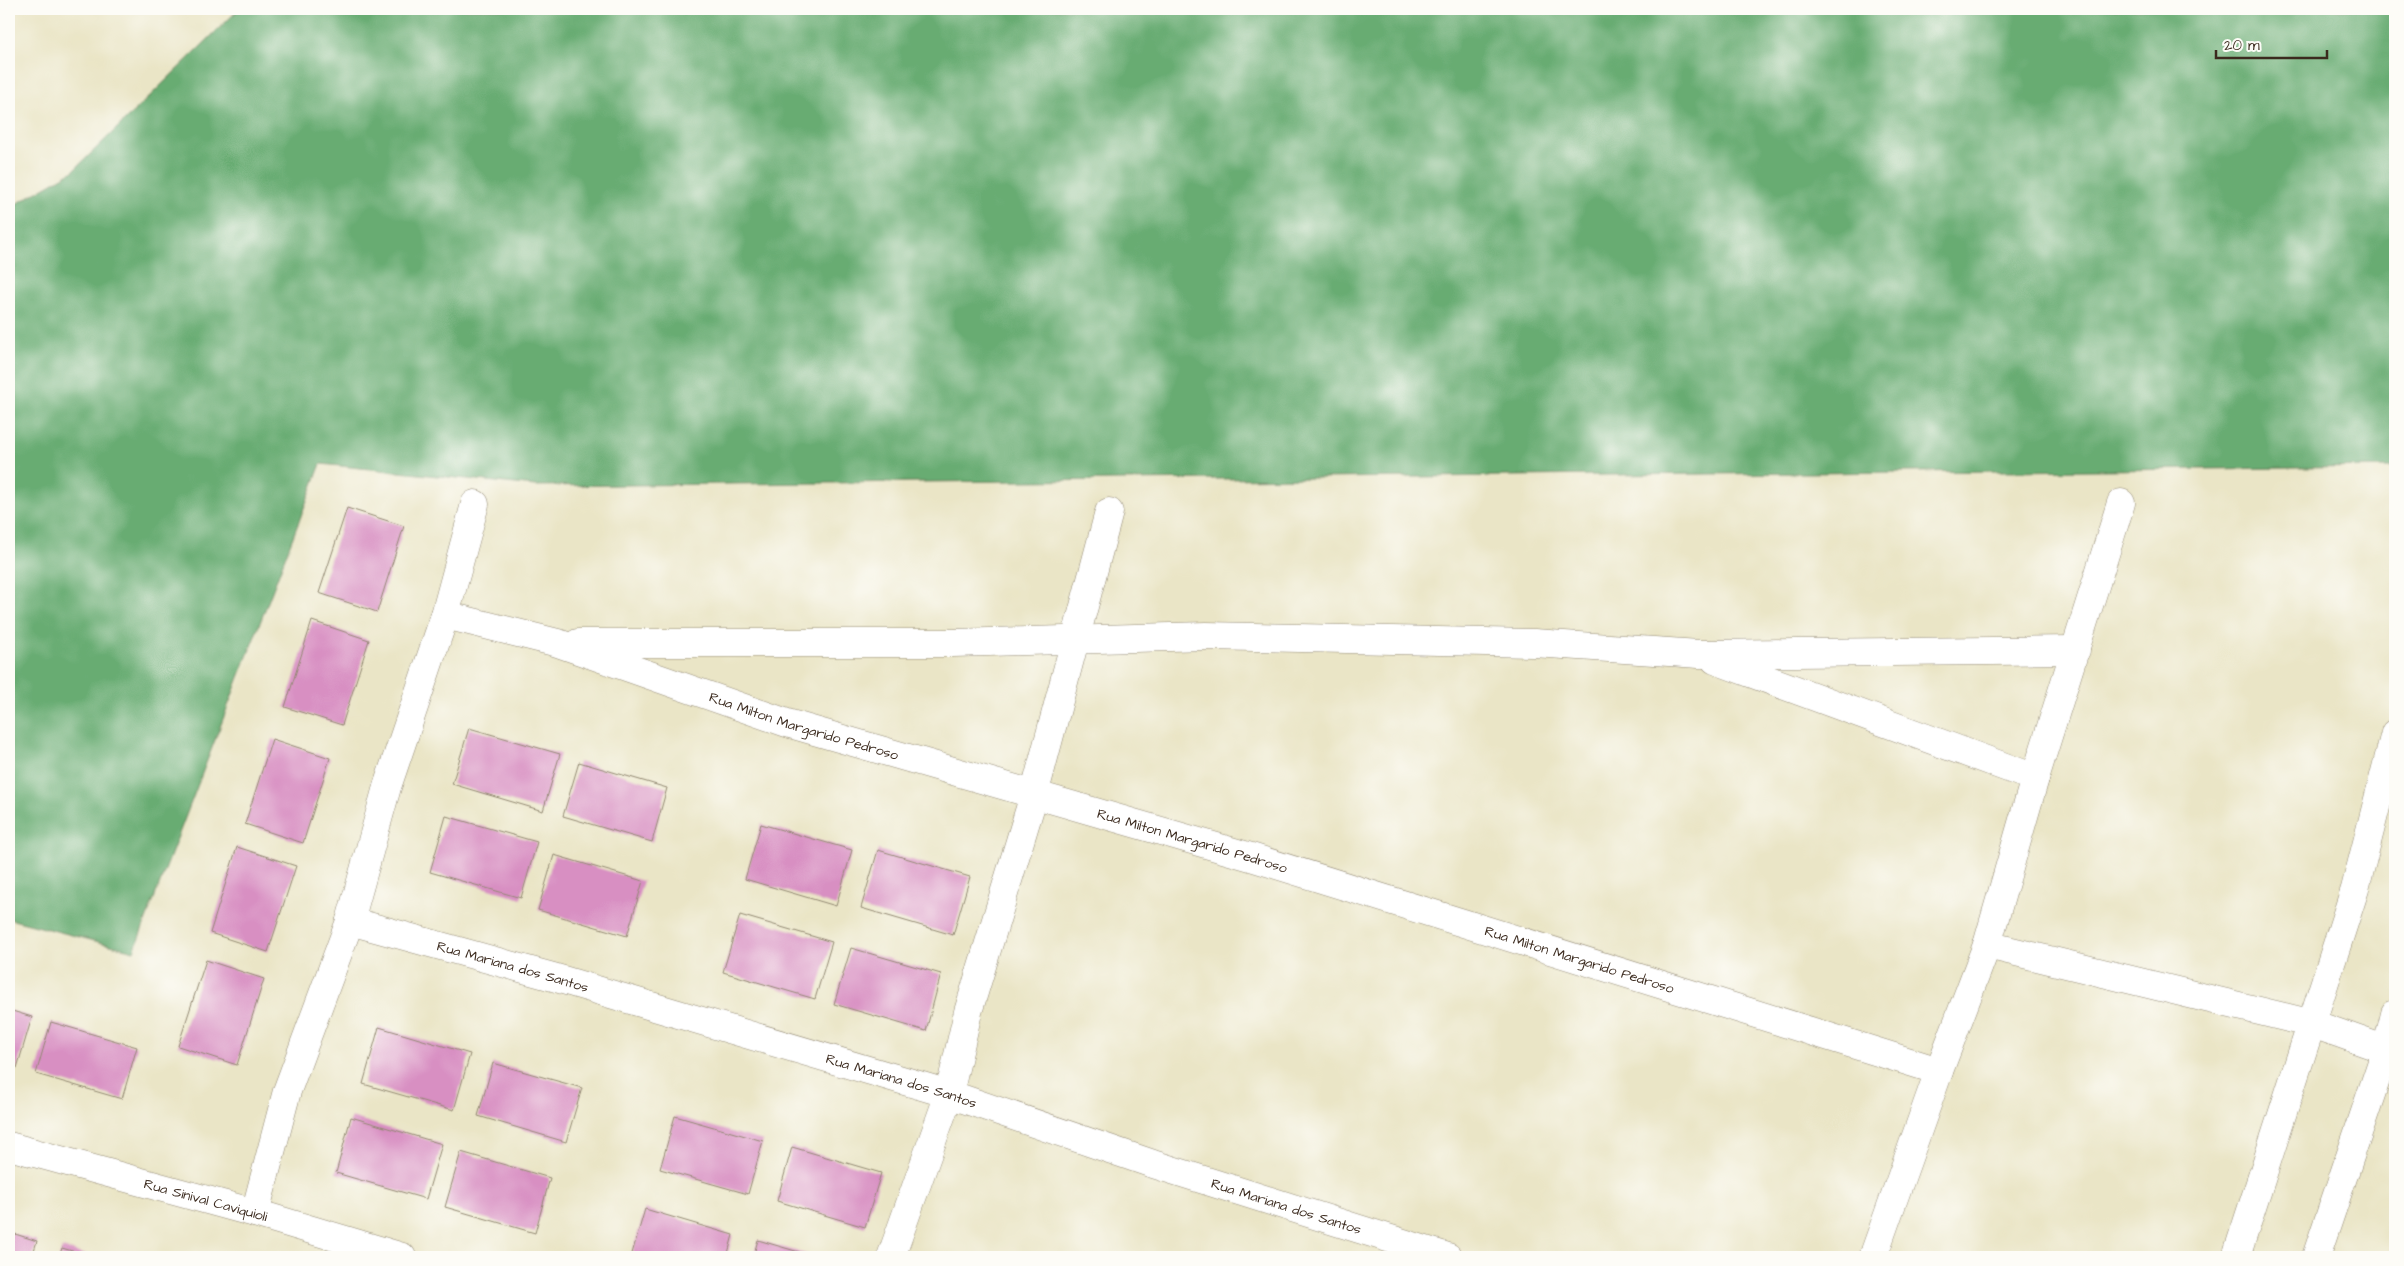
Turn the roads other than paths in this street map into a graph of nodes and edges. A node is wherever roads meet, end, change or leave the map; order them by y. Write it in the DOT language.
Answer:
graph roads {
  1 [pos="2121,503"];
  2 [pos="475,504"];
  3 [pos="1109,512"];
  4 [pos="445,614"];
  5 [pos="1074,639"];
  6 [pos="558,643"];
  7 [pos="2076,650"];
  8 [pos="1699,654"];
  9 [pos="2395,733"];
  10 [pos="2035,778"];
  11 [pos="1034,795"];
  12 [pos="350,921"];
  13 [pos="1987,946"];
  14 [pos="2395,1014"];
  15 [pos="2312,1024"];
  16 [pos="2391,1051"];
  17 [pos="1939,1071"];
  18 [pos="949,1094"];
  19 [pos="9,1146"];
  20 [pos="256,1213"];
  21 [pos="402,1257"];
  22 [pos="891,1257"];
  23 [pos="1448,1257"];
  24 [pos="1873,1257"];
  25 [pos="2236,1257"];
  26 [pos="2316,1257"];
  1 -- 7 [label="street"];
  2 -- 4 [label="street"];
  3 -- 5 [label="street"];
  4 -- 6 [label="street, Rua Milton Margarido Pedroso"];
  4 -- 12 [label="street"];
  5 -- 6 [label="street"];
  5 -- 8 [label="street"];
  5 -- 11 [label="street"];
  6 -- 11 [label="street, Rua Milton Margarido Pedroso"];
  7 -- 8 [label="street"];
  7 -- 10 [label="street"];
  8 -- 10 [label="street"];
  9 -- 15 [label="street"];
  10 -- 13 [label="street"];
  11 -- 17 [label="street, Rua Milton Margarido Pedroso"];
  11 -- 18 [label="street"];
  12 -- 18 [label="street, Rua Mariana dos Santos"];
  12 -- 20 [label="street"];
  13 -- 15 [label="street"];
  13 -- 17 [label="street"];
  14 -- 16 [label="street"];
  15 -- 16 [label="street"];
  15 -- 25 [label="street"];
  16 -- 26 [label="street"];
  17 -- 24 [label="street"];
  18 -- 22 [label="street"];
  18 -- 23 [label="street, Rua Mariana dos Santos"];
  19 -- 20 [label="street, Rua Sinival Caviquioli"];
  20 -- 21 [label="street, Rua Sinival Caviquioli"];
}
